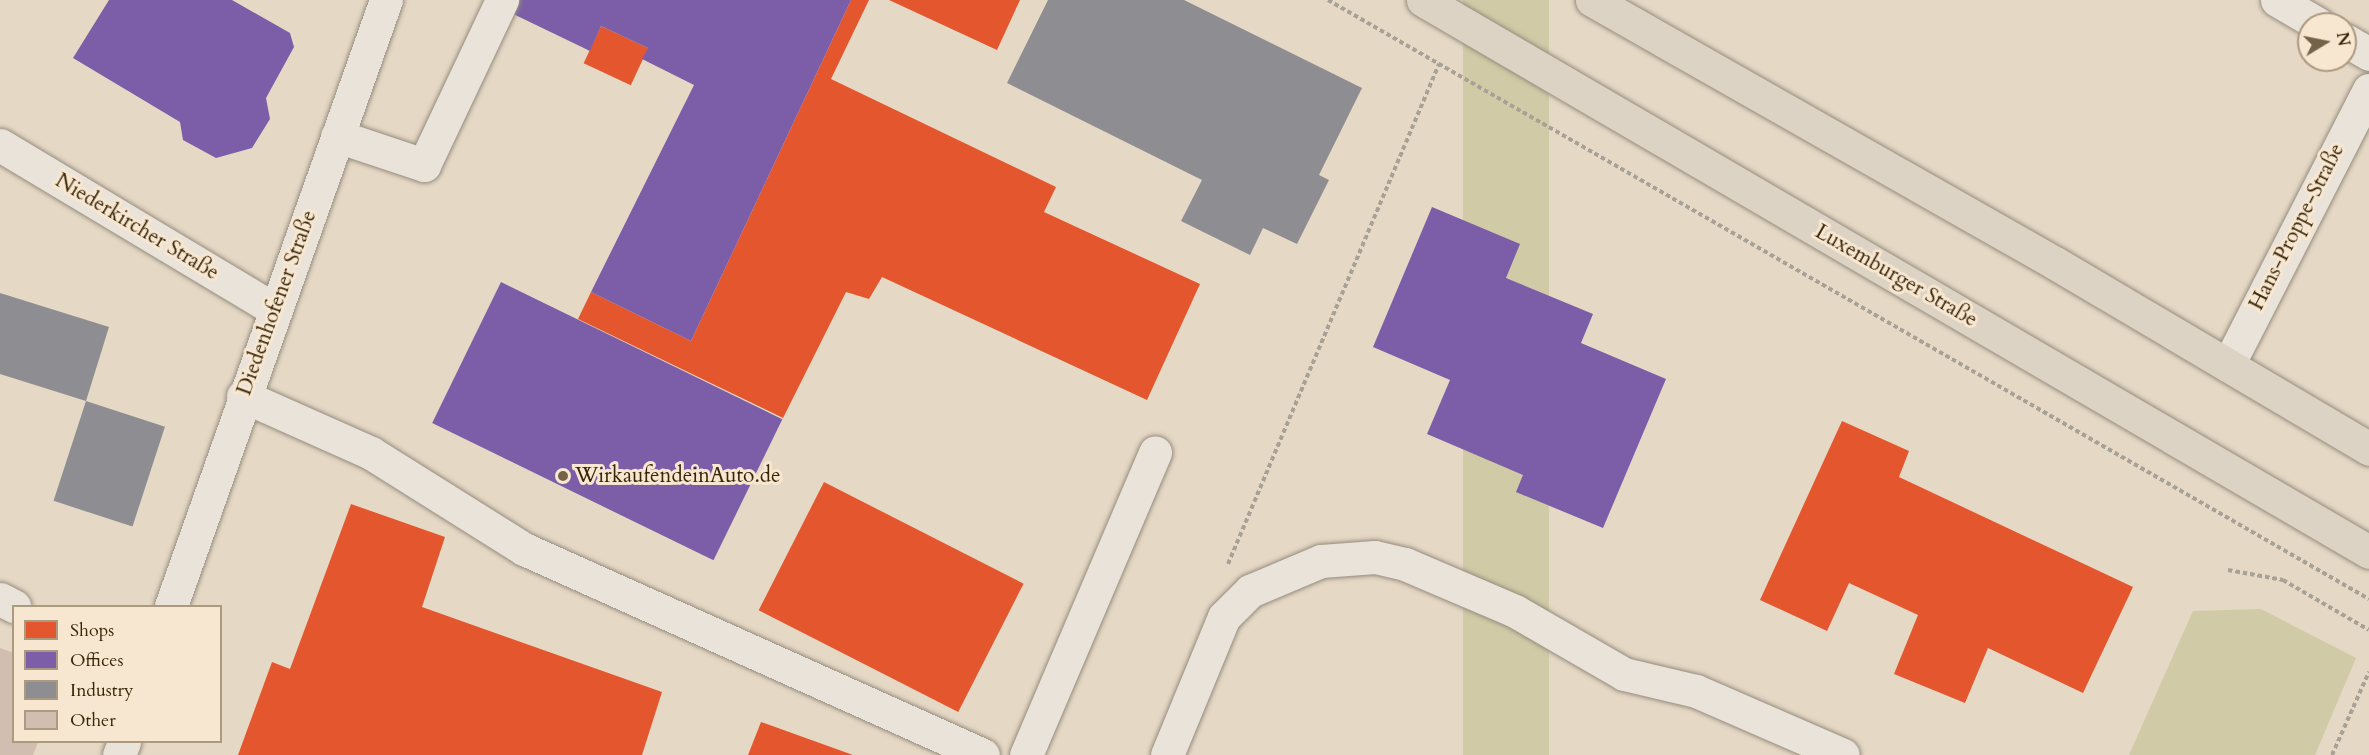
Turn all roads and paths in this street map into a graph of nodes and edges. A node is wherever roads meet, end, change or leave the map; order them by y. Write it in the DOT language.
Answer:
graph roads {
  1 [pos="386,0"];
  2 [pos="502,0"];
  3 [pos="1328,0"];
  4 [pos="1423,0"];
  5 [pos="1592,0"];
  6 [pos="2277,0"];
  7 [pos="2298,12"];
  8 [pos="1439,64"];
  9 [pos="2369,90"];
  10 [pos="337,136"];
  11 [pos="0,145"];
  12 [pos="274,309"];
  13 [pos="2228,365"];
  14 [pos="243,396"];
  15 [pos="2369,449"];
  16 [pos="1155,452"];
  17 [pos="2369,552"];
  18 [pos="2228,570"];
  19 [pos="2369,598"];
  20 [pos="171,605"];
  21 [pos="1224,617"];
  22 [pos="2369,630"];
  23 [pos="2369,672"];
  24 [pos="983,755"];
  25 [pos="1026,755"];
  26 [pos="1167,755"];
  27 [pos="1843,755"];
  28 [pos="2332,755"];
  1 -- 10 [label="street, Diedenhofener Straße"];
  2 -- 10 [label="street"];
  3 -- 8 [label="path"];
  4 -- 17 [label="main road, Luxemburger Straße"];
  5 -- 13 [label="main road"];
  6 -- 7 [label="street"];
  8 -- 19 [label="path"];
  8 -- 21 [label="path"];
  9 -- 13 [label="street, Hans-Proppe-Straße"];
  10 -- 12 [label="street, Diedenhofener Straße"];
  11 -- 12 [label="street, Niederkircher Straße"];
  12 -- 14 [label="street, Diedenhofener Straße"];
  13 -- 15 [label="main road"];
  14 -- 20 [label="street, Diedenhofener Straße"];
  14 -- 24 [label="street"];
  16 -- 25 [label="street"];
  18 -- 22 [label="path"];
  21 -- 26 [label="street"];
  21 -- 27 [label="street"];
  23 -- 28 [label="path"];
}
